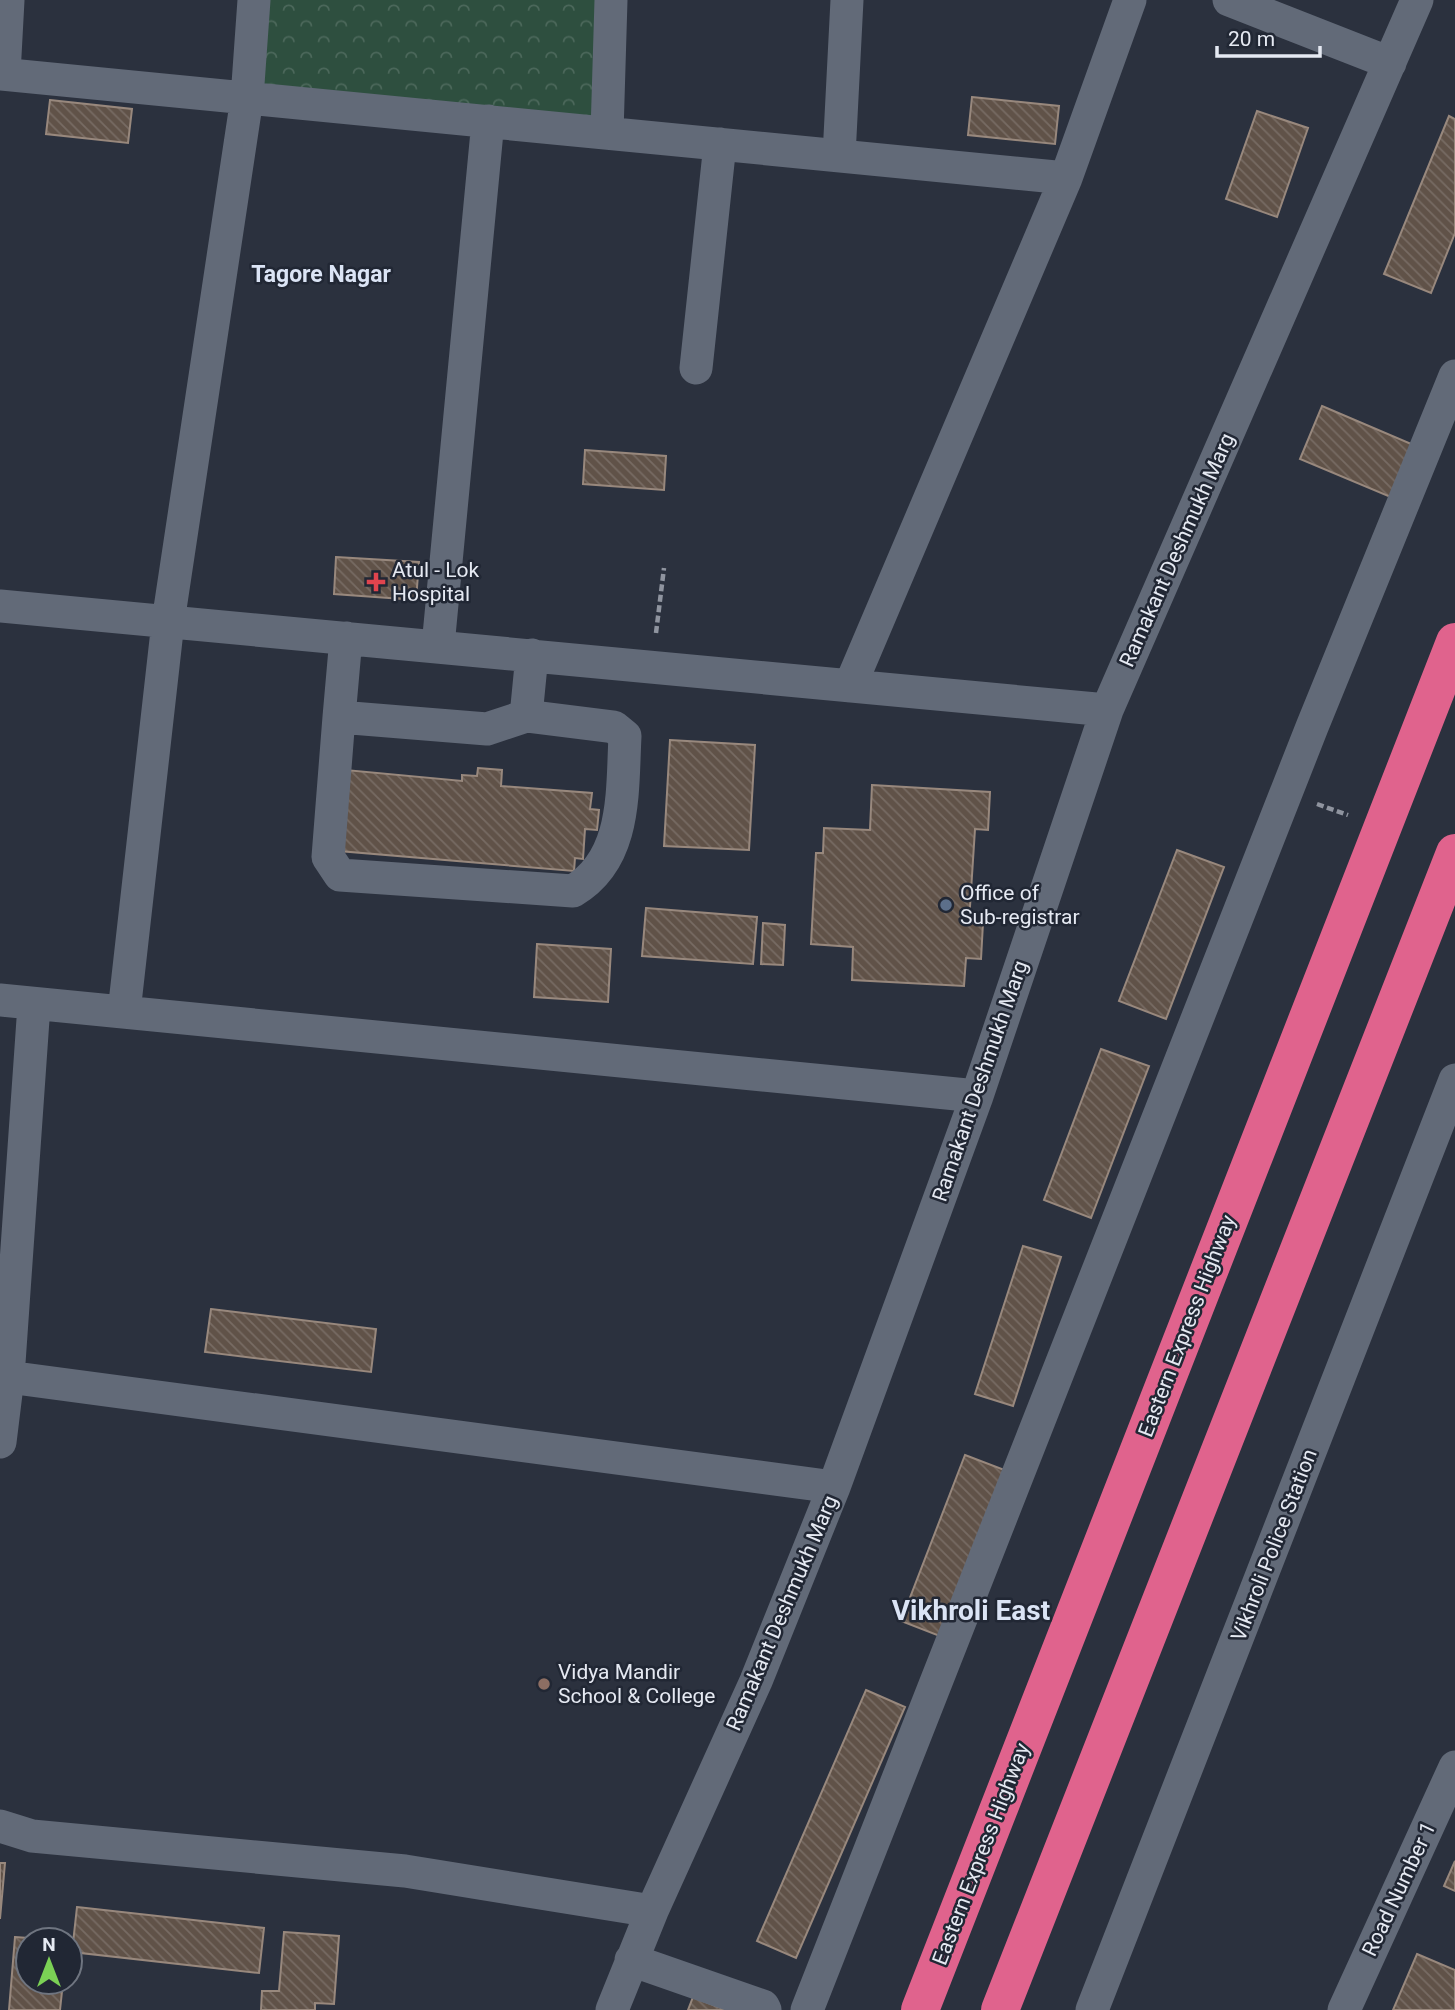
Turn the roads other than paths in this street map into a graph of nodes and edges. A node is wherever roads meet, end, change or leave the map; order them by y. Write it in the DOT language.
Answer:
graph roads {
  1 [pos="8,0"];
  2 [pos="254,0"];
  3 [pos="611,0"];
  4 [pos="847,0"];
  5 [pos="1130,0"];
  6 [pos="1229,0"];
  7 [pos="1417,0"];
  8 [pos="1390,63"];
  9 [pos="2,74"];
  10 [pos="247,98"];
  11 [pos="488,121"];
  12 [pos="607,133"];
  13 [pos="720,144"];
  14 [pos="839,156"];
  15 [pos="1066,178"];
  16 [pos="696,368"];
  17 [pos="1455,376"];
  18 [pos="0,606"];
  19 [pos="168,622"];
  20 [pos="346,638"];
  21 [pos="1455,642"];
  22 [pos="438,646"];
  23 [pos="532,655"];
  24 [pos="850,686"];
  25 [pos="1107,710"];
  26 [pos="526,716"];
  27 [pos="339,717"];
  28 [pos="1455,853"];
  29 [pos="0,1000"];
  30 [pos="34,1004"];
  31 [pos="124,1012"];
  32 [pos="1455,1080"];
  33 [pos="977,1096"];
  34 [pos="8,1377"];
  35 [pos="0,1442"];
  36 [pos="834,1487"];
  37 [pos="1455,1767"];
  38 [pos="0,1826"];
  39 [pos="652,1911"];
  40 [pos="631,1960"];
  41 [pos="612,2010"];
  42 [pos="765,2010"];
  43 [pos="807,2010"];
  44 [pos="920,2010"];
  45 [pos="1000,2010"];
  46 [pos="1092,2010"];
  47 [pos="1344,2010"];
  1 -- 9 [label="street"];
  2 -- 10 [label="street"];
  3 -- 12 [label="street"];
  4 -- 14 [label="street"];
  5 -- 15 [label="street"];
  6 -- 8 [label="street"];
  7 -- 8 [label="street, Ramakant Deshmukh Marg"];
  8 -- 25 [label="street, Ramakant Deshmukh Marg"];
  9 -- 10 [label="street"];
  10 -- 11 [label="street"];
  10 -- 19 [label="street"];
  11 -- 12 [label="street"];
  11 -- 22 [label="street"];
  12 -- 13 [label="street"];
  13 -- 14 [label="street"];
  13 -- 16 [label="street"];
  14 -- 15 [label="street"];
  15 -- 24 [label="street"];
  17 -- 43 [label="street"];
  18 -- 19 [label="street"];
  19 -- 20 [label="street"];
  19 -- 31 [label="street"];
  20 -- 22 [label="street"];
  20 -- 27 [label="street"];
  21 -- 44 [label="highway, Eastern Express Highway"];
  22 -- 23 [label="street"];
  23 -- 24 [label="street"];
  23 -- 26 [label="street"];
  24 -- 25 [label="street"];
  25 -- 33 [label="street, Ramakant Deshmukh Marg"];
  26 -- 27 [label="street"];
  26 -- 27 [label="street"];
  28 -- 45 [label="highway"];
  29 -- 30 [label="street"];
  30 -- 31 [label="street"];
  30 -- 34 [label="street"];
  31 -- 33 [label="street"];
  32 -- 46 [label="street, Vikhroli Police Station"];
  33 -- 36 [label="street, Ramakant Deshmukh Marg"];
  34 -- 35 [label="street"];
  34 -- 36 [label="street"];
  36 -- 39 [label="street, Ramakant Deshmukh Marg"];
  37 -- 47 [label="street, Road Number 1"];
  38 -- 39 [label="street"];
  39 -- 40 [label="street, Ramakant Deshmukh Marg"];
  40 -- 41 [label="street, Ramakant Deshmukh Marg"];
  40 -- 42 [label="street"];
}
